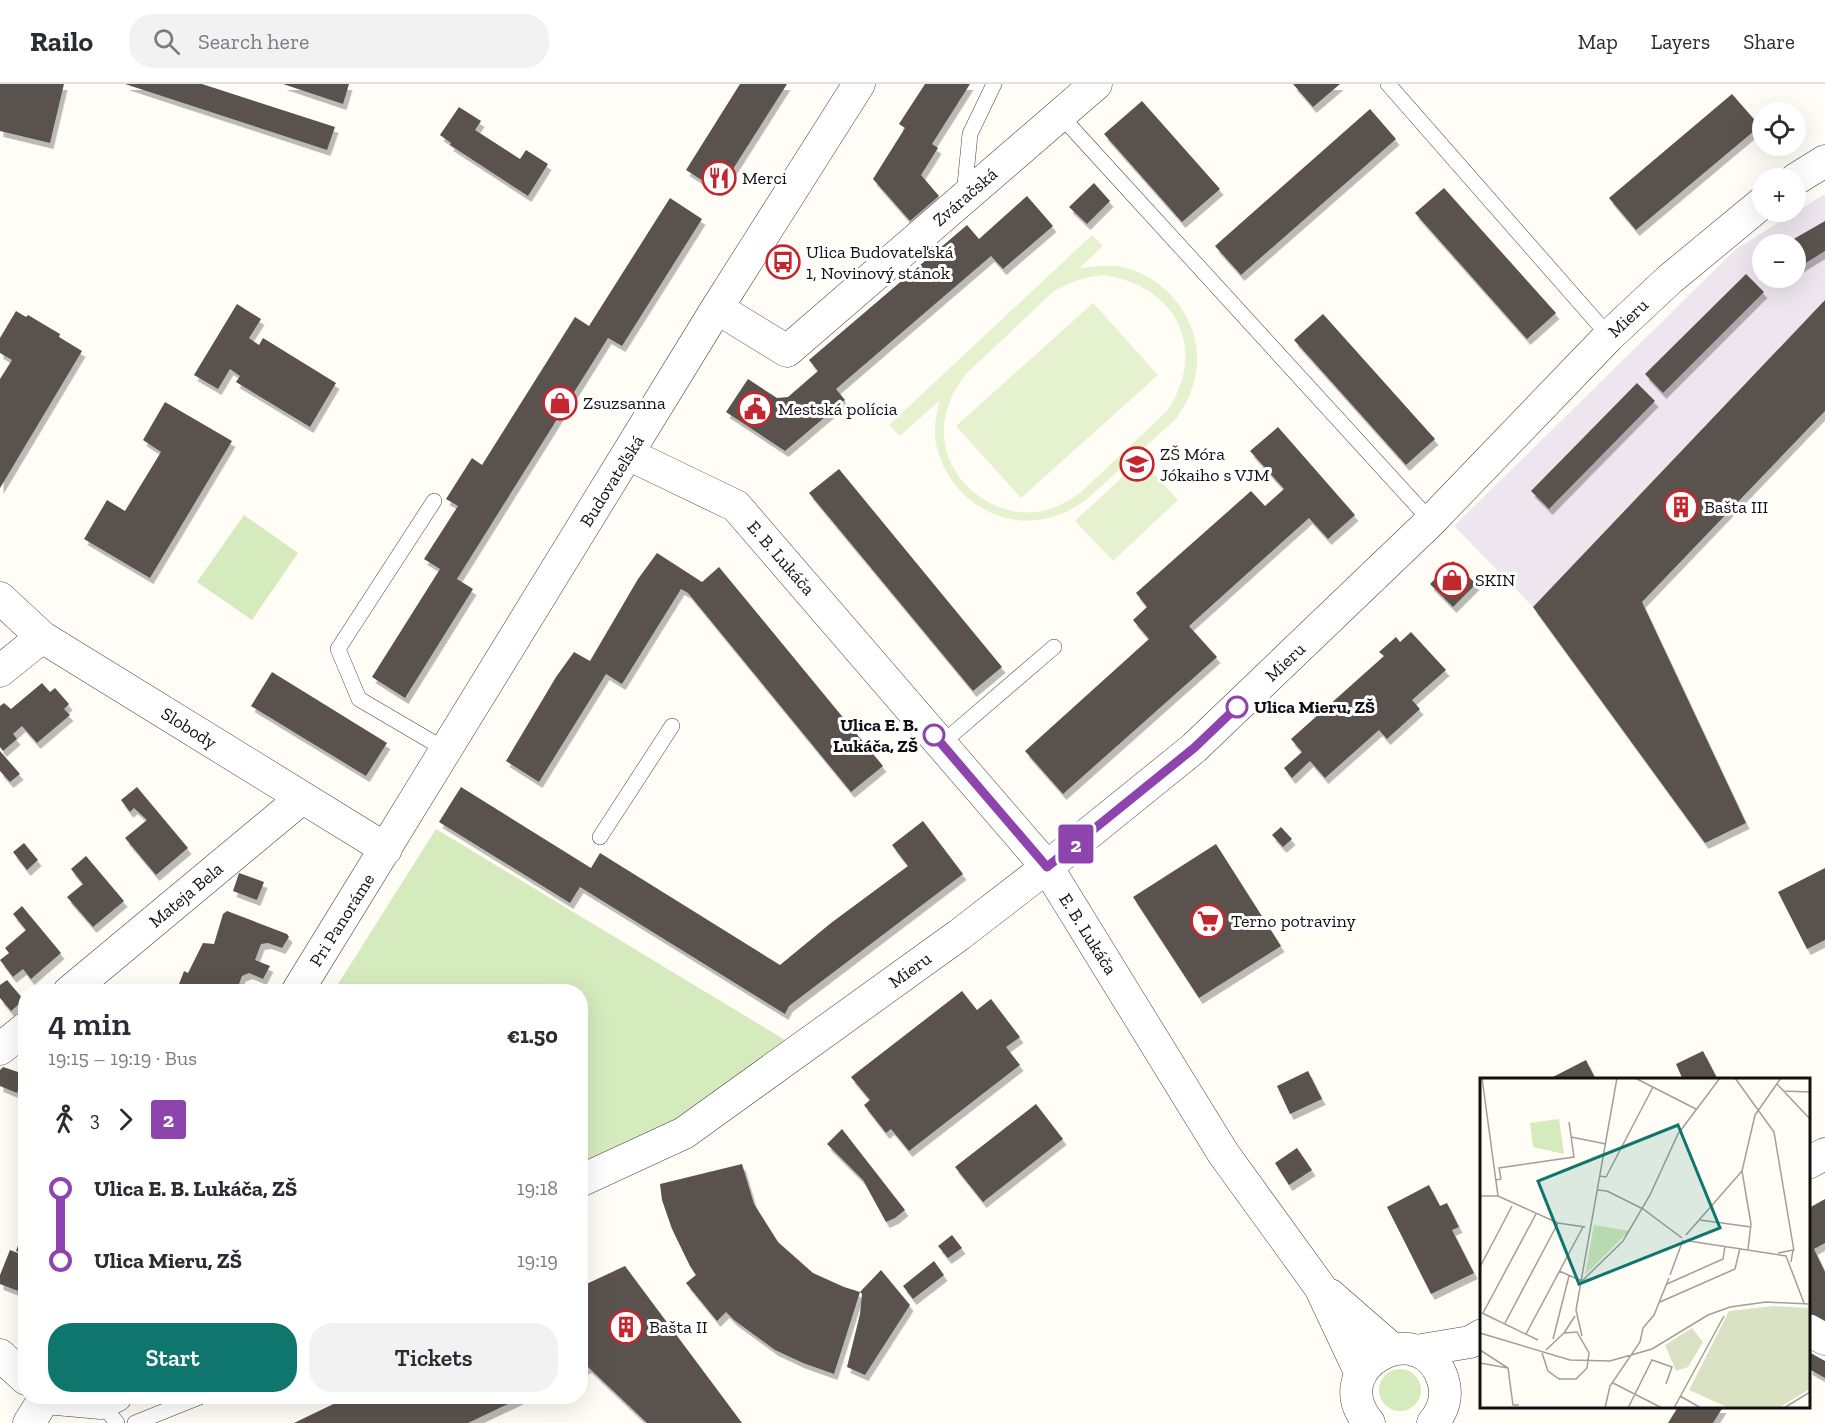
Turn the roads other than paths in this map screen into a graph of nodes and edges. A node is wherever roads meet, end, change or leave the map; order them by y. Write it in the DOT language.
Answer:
graph roads {
  1 [pos="859,84"];
  2 [pos="994,84"];
  3 [pos="1096,84"];
  4 [pos="1388,84"];
  5 [pos="1060,115"];
  6 [pos="1825,160"];
  7 [pos="1806,172"];
  8 [pos="964,198"];
  9 [pos="1752,211"];
  10 [pos="717,308"];
  11 [pos="1609,336"];
  12 [pos="628,454"];
  13 [pos="434,501"];
  14 [pos="1431,521"];
  15 [pos="0,598"];
  16 [pos="42,637"];
  17 [pos="1054,647"];
  18 [pos="0,671"];
  19 [pos="672,726"];
  20 [pos="941,744"];
  21 [pos="446,750"];
  22 [pos="302,798"];
  23 [pos="600,837"];
  24 [pos="386,849"];
  25 [pos="1047,867"];
  26 [pos="79,984"];
  27 [pos="302,984"];
  28 [pos="18,1034"];
  29 [pos="0,1049"];
  30 [pos="1825,1154"];
  31 [pos="1810,1162"];
  32 [pos="588,1177"];
  33 [pos="1320,1287"];
  34 [pos="1810,1331"];
  35 [pos="1476,1338"];
  36 [pos="1825,1339"];
  37 [pos="1404,1350"];
  38 [pos="0,1354"];
  39 [pos="18,1375"];
  40 [pos="79,1404"];
  41 [pos="182,1404"];
  42 [pos="1441,1404"];
  43 [pos="1358,1405"];
  44 [pos="112,1408"];
  45 [pos="135,1423"];
  46 [pos="1464,1423"];
  1 -- 10 [label="street, Budovateľská"];
  2 -- 8 [label="lane"];
  3 -- 5 [label="street, Zváračská"];
  4 -- 11 [label="lane"];
  5 -- 8 [label="street, Zváračská"];
  5 -- 14 [label="lane"];
  6 -- 7 [label="street"];
  8 -- 10 [label="street, Zváračská"];
  9 -- 11 [label="street, Mieru"];
  10 -- 12 [label="street, Budovateľská"];
  11 -- 14 [label="street, Mieru"];
  12 -- 20 [label="street, E. B. Lukáča"];
  12 -- 21 [label="street, Budovateľská"];
  13 -- 21 [label="lane"];
  14 -- 25 [label="street, Mieru"];
  15 -- 16 [label="street, Slobody"];
  16 -- 18 [label="street"];
  16 -- 22 [label="street, Slobody"];
  17 -- 20 [label="lane"];
  19 -- 23 [label="lane"];
  20 -- 25 [label="street, E. B. Lukáča"];
  21 -- 24 [label="street, Budovateľská"];
  22 -- 24 [label="street, Slobody"];
  22 -- 26 [label="street, Mateja Bela"];
  24 -- 27 [label="street, Pri Panoráme"];
  25 -- 32 [label="street, Mieru"];
  25 -- 33 [label="street, E. B. Lukáča"];
  28 -- 29 [label="street"];
  30 -- 31 [label="street"];
  33 -- 37 [label="street, E. B. Lukáča"];
  33 -- 43 [label="street, E. B. Lukáča"];
  34 -- 36 [label="street"];
  35 -- 37 [label="street"];
  35 -- 42 [label="street"];
  37 -- 42 [label="street, E. B. Lukáča"];
  37 -- 43 [label="street"];
  38 -- 39 [label="street"];
  40 -- 44 [label="street"];
  41 -- 45 [label="lane"];
  42 -- 46 [label="street"];
}
